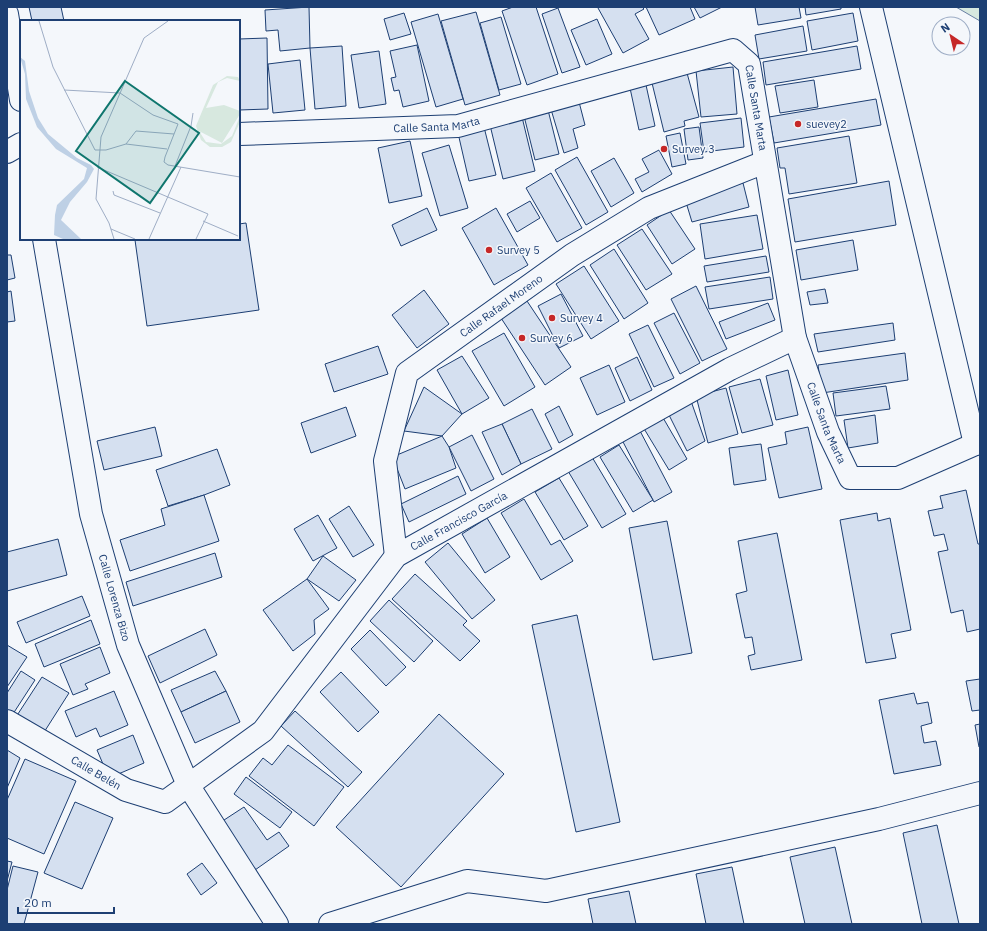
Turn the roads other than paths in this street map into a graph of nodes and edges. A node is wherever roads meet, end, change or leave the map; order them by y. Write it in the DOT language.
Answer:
graph roads {
  1 [pos="871,7"];
  2 [pos="7,14"];
  3 [pos="20,94"];
  4 [pos="240,134"];
  5 [pos="20,145"];
  6 [pos="7,152"];
  7 [pos="765,162"];
  8 [pos="44,240"];
  9 [pos="795,338"];
  10 [pos="977,443"];
  11 [pos="396,556"];
  12 [pos="7,721"];
  13 [pos="188,785"];
  14 [pos="980,793"];
  15 [pos="278,924"];
  16 [pos="330,924"];
  1 -- 10 [label="street"];
  2 -- 3 [label="street"];
  4 -- 7 [label="street, Calle Santa Marta"];
  5 -- 6 [label="street"];
  7 -- 9 [label="street, Calle Santa Marta"];
  7 -- 11 [label="street, Calle Rafael Moreno"];
  8 -- 13 [label="street, Calle Lorenza Bizo"];
  9 -- 10 [label="street, Calle Santa Marta"];
  9 -- 11 [label="street, Calle Francisco García"];
  11 -- 13 [label="street, Calle Francisco García"];
  12 -- 13 [label="street, Calle Belén"];
  13 -- 15 [label="street, Calle Lorenza Bizo"];
  14 -- 16 [label="street"];
}
